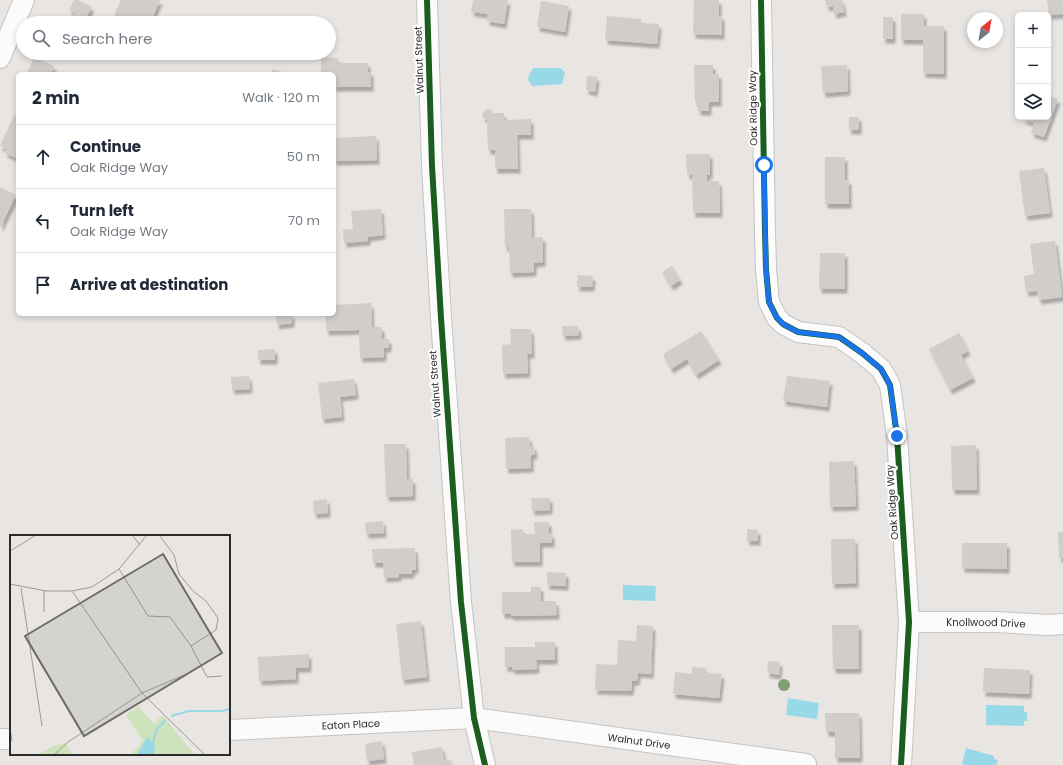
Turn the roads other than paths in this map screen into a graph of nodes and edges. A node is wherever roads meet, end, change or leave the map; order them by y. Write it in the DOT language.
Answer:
graph roads {
  1 [pos="24,0"];
  2 [pos="426,0"];
  3 [pos="761,0"];
  4 [pos="17,16"];
  5 [pos="16,19"];
  6 [pos="0,58"];
  7 [pos="909,622"];
  8 [pos="1063,624"];
  9 [pos="474,718"];
  10 [pos="230,730"];
  11 [pos="806,764"];
  12 [pos="485,765"];
  13 [pos="901,765"];
  1 -- 4 [label="street"];
  2 -- 9 [label="street, Walnut Street"];
  3 -- 7 [label="street, Oak Ridge Way"];
  5 -- 6 [label="street"];
  7 -- 8 [label="street, Knollwood Drive"];
  7 -- 13 [label="street, Oak Ridge Way"];
  9 -- 10 [label="street, Eaton Place"];
  9 -- 11 [label="street, Walnut Drive"];
  9 -- 12 [label="street, Walnut Street"];
}
